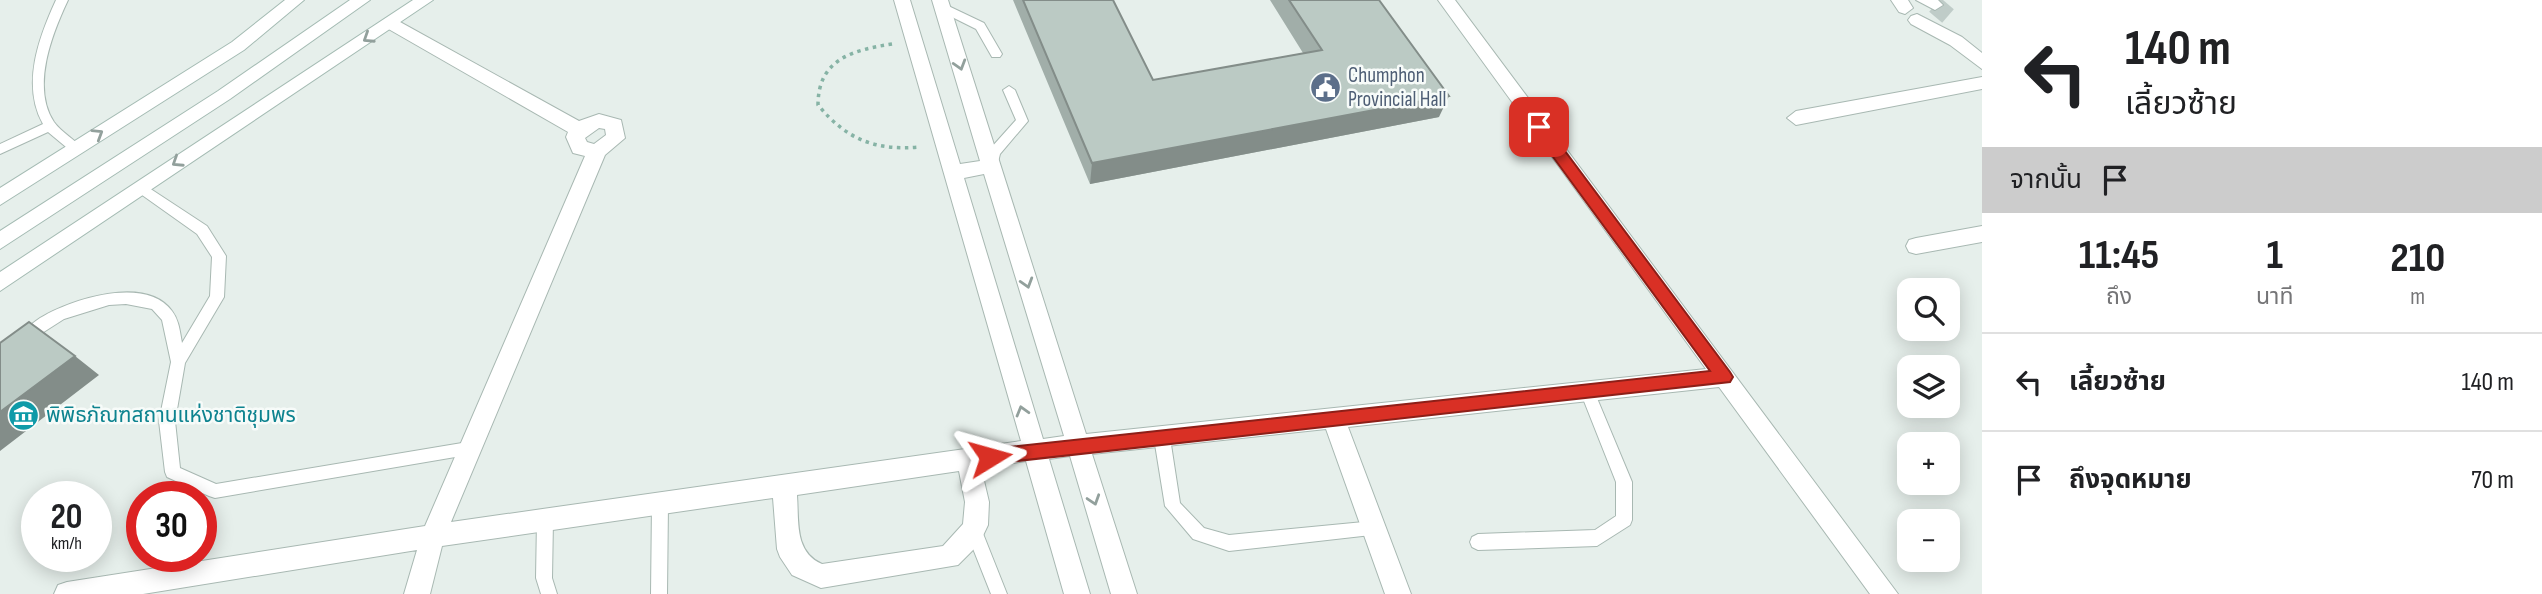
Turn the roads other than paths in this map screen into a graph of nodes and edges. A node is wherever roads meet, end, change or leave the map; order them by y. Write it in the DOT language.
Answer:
graph roads {
  1 [pos="62,0"];
  2 [pos="296,0"];
  3 [pos="362,0"];
  4 [pos="425,0"];
  5 [pos="902,0"];
  6 [pos="1446,0"];
  7 [pos="941,3"];
  8 [pos="1936,7"];
  9 [pos="1907,9"];
  10 [pos="391,23"];
  11 [pos="1956,41"];
  12 [pos="996,54"];
  13 [pos="1982,63"];
  14 [pos="1982,83"];
  15 [pos="1009,90"];
  16 [pos="1796,118"];
  17 [pos="49,126"];
  18 [pos="579,130"];
  19 [pos="0,149"];
  20 [pos="76,149"];
  21 [pos="597,151"];
  22 [pos="991,166"];
  23 [pos="952,173"];
  24 [pos="140,187"];
  25 [pos="0,198"];
  26 [pos="1982,234"];
  27 [pos="0,241"];
  28 [pos="1916,246"];
  29 [pos="0,283"];
  30 [pos="178,362"];
  31 [pos="0,365"];
  32 [pos="1724,377"];
  33 [pos="1587,391"];
  34 [pos="1334,419"];
  35 [pos="1162,438"];
  36 [pos="1077,447"];
  37 [pos="468,449"];
  38 [pos="1033,450"];
  39 [pos="968,460"];
  40 [pos="784,486"];
  41 [pos="660,504"];
  42 [pos="545,520"];
  43 [pos="1374,529"];
  44 [pos="974,531"];
  45 [pos="433,536"];
  46 [pos="1478,542"];
  47 [pos="158,587"];
  48 [pos="67,594"];
  49 [pos="417,594"];
  50 [pos="549,594"];
  51 [pos="659,594"];
  52 [pos="999,594"];
  53 [pos="1077,594"];
  54 [pos="1124,594"];
  55 [pos="1398,594"];
  56 [pos="1885,594"];
  1 -- 17 [label="lane"];
  20 -- 2 [label="street, one-way"];
  3 -- 27 [label="street"];
  4 -- 10 [label="street"];
  5 -- 23 [label="street"];
  6 -- 32 [label="street"];
  7 -- 12 [label="lane"];
  7 -- 22 [label="street, one-way"];
  8 -- 11 [label="street"];
  9 -- 11 [label="street"];
  10 -- 18 [label="street"];
  10 -- 24 [label="street, one-way"];
  11 -- 13 [label="street"];
  14 -- 16 [label="street"];
  15 -- 22 [label="lane"];
  17 -- 19 [label="lane"];
  17 -- 20 [label="lane"];
  18 -- 21 [label="street"];
  18 -- 21 [label="street"];
  20 -- 25 [label="street"];
  21 -- 37 [label="street"];
  22 -- 23 [label="street"];
  22 -- 36 [label="street, one-way"];
  38 -- 23 [label="street, one-way"];
  24 -- 29 [label="street"];
  24 -- 30 [label="lane"];
  26 -- 28 [label="street"];
  30 -- 31 [label="lane"];
  30 -- 37 [label="lane"];
  32 -- 33 [label="street"];
  32 -- 56 [label="street"];
  33 -- 34 [label="street"];
  33 -- 46 [label="lane"];
  34 -- 35 [label="street"];
  34 -- 43 [label="street"];
  35 -- 36 [label="street"];
  35 -- 43 [label="lane"];
  36 -- 38 [label="street"];
  36 -- 54 [label="street, one-way"];
  37 -- 45 [label="street"];
  38 -- 39 [label="street"];
  38 -- 53 [label="street"];
  39 -- 40 [label="street"];
  39 -- 44 [label="street"];
  40 -- 41 [label="street"];
  40 -- 44 [label="street"];
  41 -- 42 [label="street"];
  41 -- 51 [label="lane"];
  42 -- 45 [label="street"];
  42 -- 50 [label="lane"];
  43 -- 55 [label="street"];
  44 -- 52 [label="lane"];
  45 -- 47 [label="street"];
  45 -- 49 [label="street"];
  47 -- 48 [label="street"];
}
